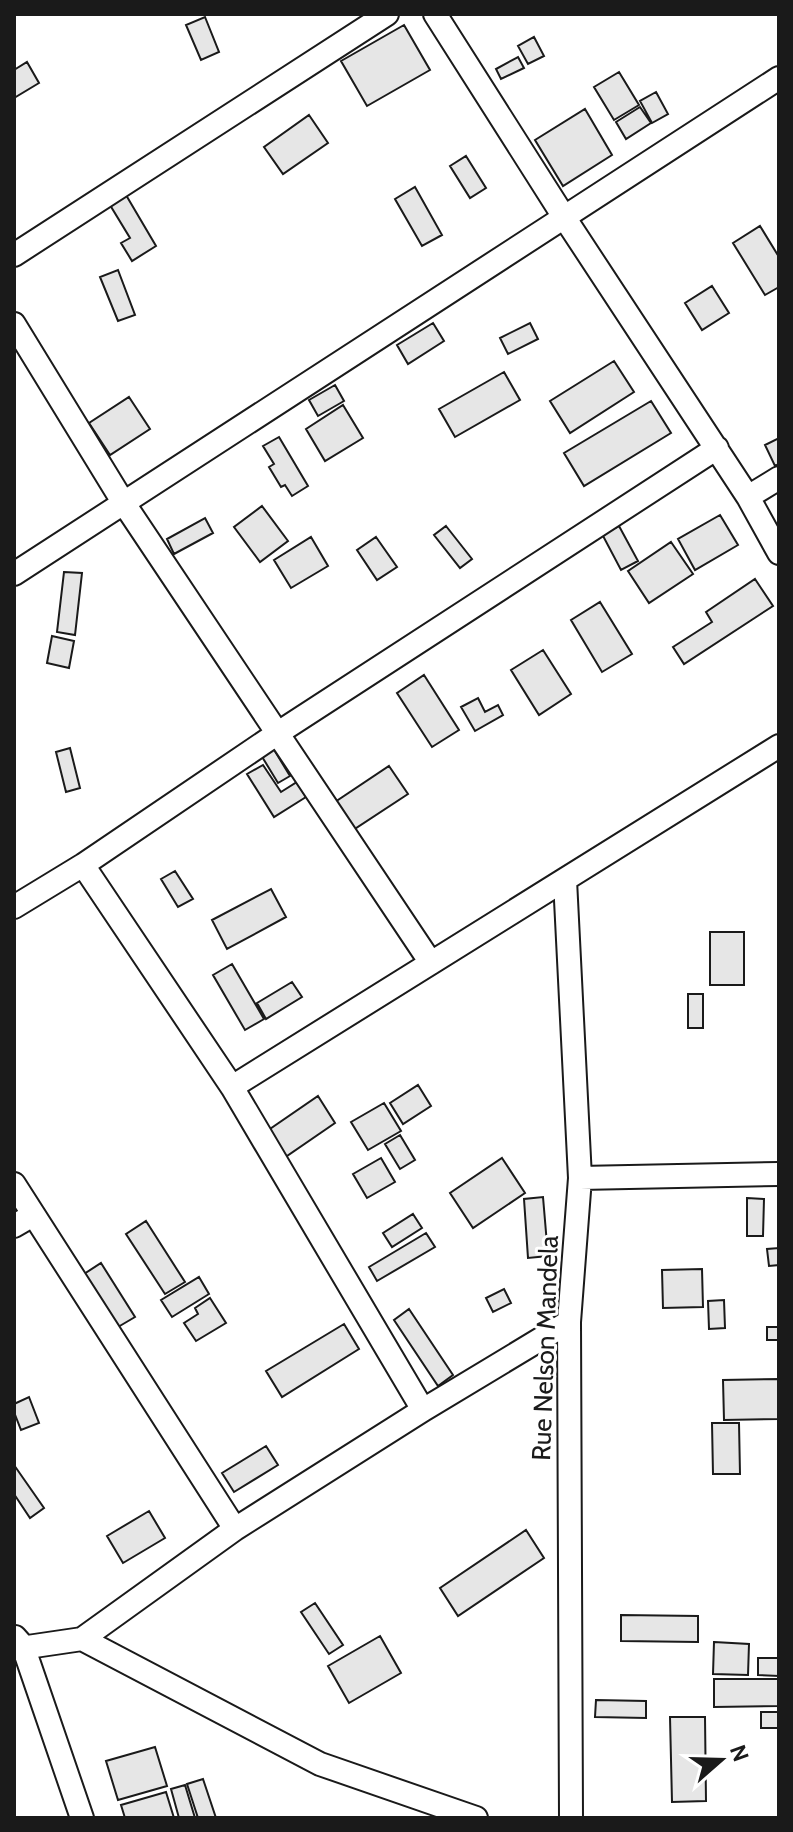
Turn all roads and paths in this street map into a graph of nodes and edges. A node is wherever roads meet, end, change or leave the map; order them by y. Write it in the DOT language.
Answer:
graph roads {
  1 [pos="387,14"];
  2 [pos="435,14"];
  3 [pos="779,78"];
  4 [pos="564,217"];
  5 [pos="14,255"];
  6 [pos="14,324"];
  7 [pos="717,448"];
  8 [pos="779,478"];
  9 [pos="748,497"];
  10 [pos="123,502"];
  11 [pos="779,553"];
  12 [pos="14,574"];
  13 [pos="278,733"];
  14 [pos="779,746"];
  15 [pos="83,865"];
  16 [pos="565,880"];
  17 [pos="14,907"];
  18 [pos="431,963"];
  19 [pos="232,1087"];
  20 [pos="779,1174"];
  21 [pos="580,1178"];
  22 [pos="14,1184"];
  23 [pos="24,1221"];
  24 [pos="569,1322"];
  25 [pos="423,1410"];
  26 [pos="235,1529"];
  27 [pos="82,1639"];
  28 [pos="17,1643"];
  29 [pos="82,1818"];
  30 [pos="476,1818"];
  31 [pos="571,1818"];
  1 -- 5 [label="street"];
  2 -- 4 [label="street"];
  3 -- 4 [label="street"];
  4 -- 7 [label="street"];
  4 -- 10 [label="street"];
  6 -- 10 [label="street"];
  7 -- 9 [label="street"];
  7 -- 13 [label="street"];
  8 -- 9 [label="street"];
  9 -- 11 [label="street"];
  10 -- 12 [label="street"];
  10 -- 13 [label="street"];
  13 -- 15 [label="street"];
  13 -- 18 [label="street"];
  14 -- 16 [label="street"];
  15 -- 17 [label="street"];
  15 -- 19 [label="street"];
  16 -- 18 [label="street"];
  16 -- 21 [label="street, Rue Nelson Mandela"];
  18 -- 19 [label="street"];
  19 -- 25 [label="street"];
  20 -- 21 [label="street"];
  21 -- 24 [label="street, Rue Nelson Mandela"];
  22 -- 23 [label="street"];
  23 -- 26 [label="street"];
  24 -- 25 [label="street"];
  24 -- 31 [label="street, Rue Nelson Mandela"];
  25 -- 26 [label="street"];
  26 -- 27 [label="street"];
  27 -- 28 [label="street"];
  27 -- 30 [label="street"];
  28 -- 29 [label="street"];
}
